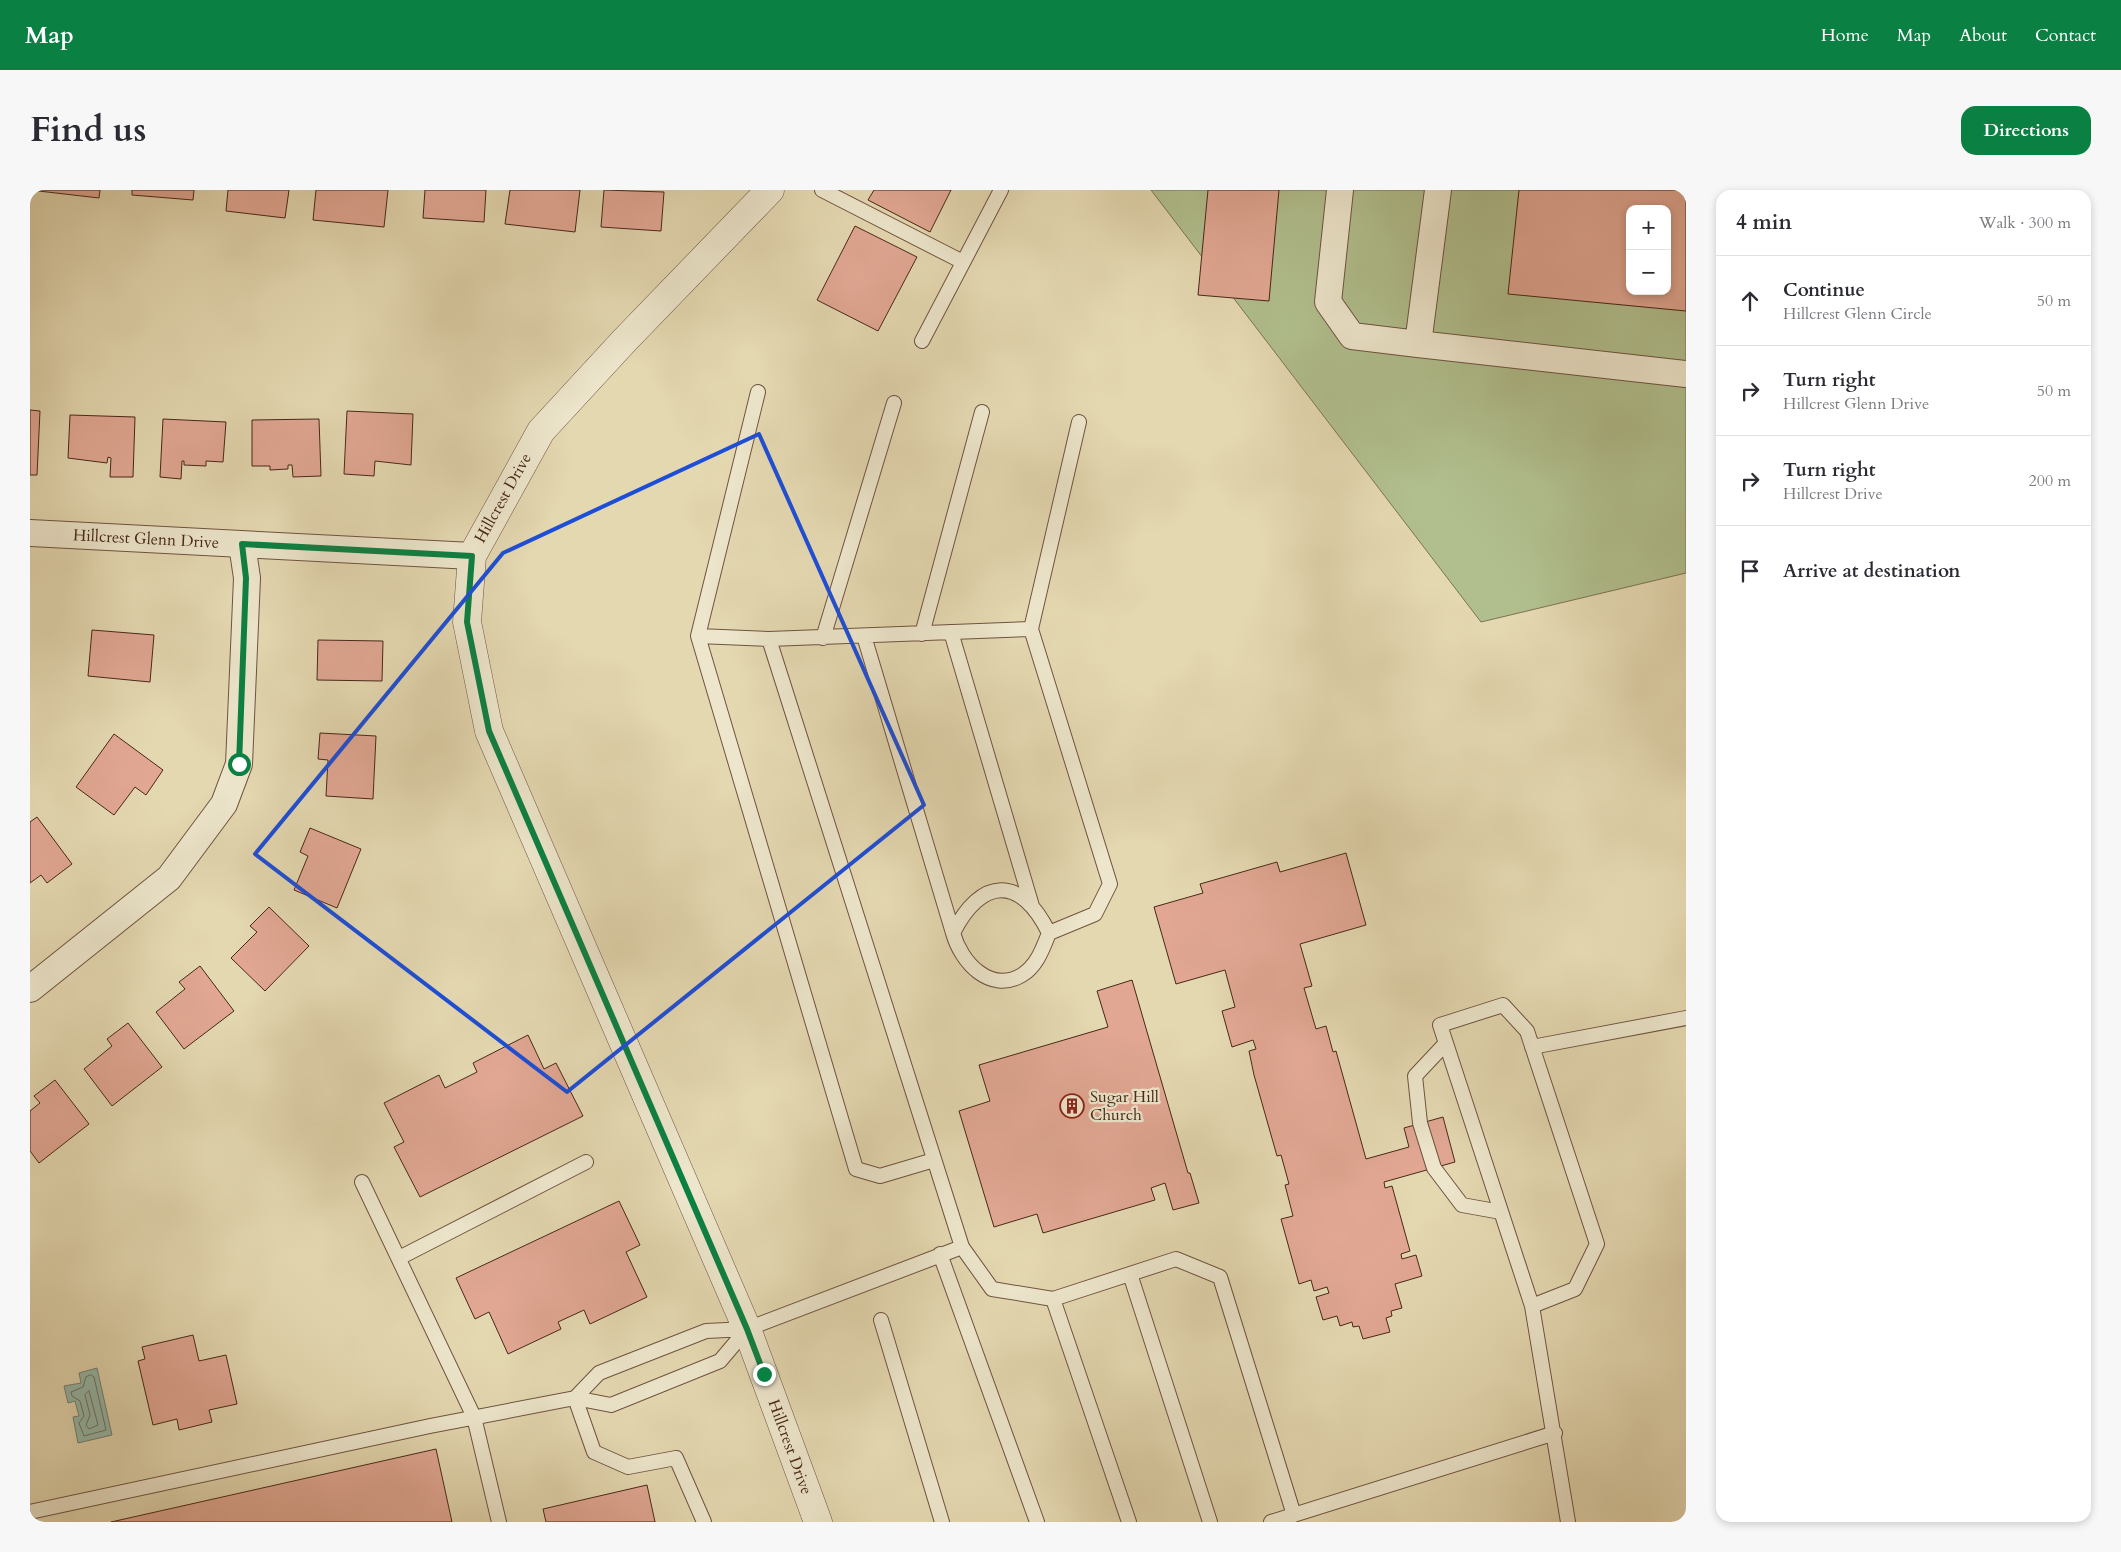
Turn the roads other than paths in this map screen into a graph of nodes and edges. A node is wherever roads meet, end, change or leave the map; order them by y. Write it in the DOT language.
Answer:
graph roads {
  1 [pos="770,190"];
  2 [pos="822,190"];
  3 [pos="1001,190"];
  4 [pos="1340,190"];
  5 [pos="1438,190"];
  6 [pos="963,262"];
  7 [pos="922,341"];
  8 [pos="1418,344"];
  9 [pos="1686,374"];
  10 [pos="758,392"];
  11 [pos="894,403"];
  12 [pos="982,412"];
  13 [pos="1079,422"];
  14 [pos="30,533"];
  15 [pos="242,544"];
  16 [pos="472,556"];
  17 [pos="1031,630"];
  18 [pos="951,632"];
  19 [pos="922,634"];
  20 [pos="698,636"];
  21 [pos="864,636"];
  22 [pos="823,638"];
  23 [pos="769,639"];
  24 [pos="1032,906"];
  25 [pos="953,933"];
  26 [pos="1049,933"];
  27 [pos="30,989"];
  28 [pos="1686,1018"];
  29 [pos="1446,1043"];
  30 [pos="1532,1047"];
  31 [pos="934,1160"];
  32 [pos="586,1162"];
  33 [pos="362,1182"];
  34 [pos="1501,1212"];
  35 [pos="962,1247"];
  36 [pos="940,1254"];
  37 [pos="399,1258"];
  38 [pos="1130,1274"];
  39 [pos="1054,1299"];
  40 [pos="1532,1306"];
  41 [pos="881,1320"];
  42 [pos="747,1329"];
  43 [pos="575,1398"];
  44 [pos="474,1417"];
  45 [pos="1555,1433"];
  46 [pos="30,1512"];
  47 [pos="1294,1515"];
  48 [pos="499,1522"];
  49 [pos="704,1522"];
  50 [pos="818,1522"];
  51 [pos="942,1522"];
  52 [pos="1037,1522"];
  53 [pos="1129,1522"];
  54 [pos="1210,1522"];
  55 [pos="1271,1522"];
  56 [pos="1568,1522"];
  1 -- 16 [label="street, Hillcrest Drive"];
  2 -- 6 [label="lane"];
  3 -- 6 [label="lane"];
  4 -- 8 [label="street"];
  5 -- 8 [label="street"];
  6 -- 7 [label="lane"];
  8 -- 9 [label="street"];
  10 -- 20 [label="lane"];
  11 -- 22 [label="lane"];
  12 -- 19 [label="lane"];
  13 -- 17 [label="lane"];
  14 -- 15 [label="street, Hillcrest Glenn Drive"];
  15 -- 16 [label="street, Hillcrest Glenn Drive"];
  15 -- 27 [label="street"];
  16 -- 42 [label="street, Hillcrest Drive"];
  17 -- 18 [label="lane"];
  17 -- 26 [label="lane"];
  18 -- 19 [label="lane"];
  18 -- 24 [label="lane"];
  19 -- 21 [label="lane"];
  20 -- 23 [label="lane"];
  20 -- 31 [label="lane"];
  21 -- 22 [label="lane"];
  21 -- 25 [label="lane"];
  22 -- 23 [label="lane"];
  23 -- 31 [label="lane"];
  24 -- 25 [label="lane"];
  24 -- 26 [label="lane"];
  25 -- 26 [label="lane"];
  28 -- 30 [label="lane"];
  29 -- 30 [label="lane"];
  29 -- 34 [label="lane"];
  29 -- 34 [label="lane"];
  30 -- 40 [label="lane"];
  31 -- 35 [label="lane"];
  32 -- 37 [label="lane"];
  33 -- 37 [label="lane"];
  34 -- 40 [label="lane"];
  35 -- 36 [label="lane"];
  35 -- 39 [label="lane"];
  36 -- 42 [label="lane"];
  36 -- 52 [label="lane"];
  37 -- 44 [label="lane"];
  38 -- 39 [label="lane"];
  38 -- 47 [label="lane"];
  38 -- 54 [label="lane"];
  39 -- 53 [label="lane"];
  40 -- 45 [label="lane"];
  41 -- 51 [label="lane"];
  42 -- 43 [label="lane"];
  42 -- 43 [label="lane"];
  42 -- 50 [label="street, Hillcrest Drive"];
  43 -- 44 [label="lane"];
  43 -- 49 [label="lane"];
  44 -- 46 [label="lane"];
  44 -- 48 [label="lane"];
  45 -- 47 [label="lane"];
  45 -- 56 [label="lane"];
  47 -- 55 [label="lane"];
}
